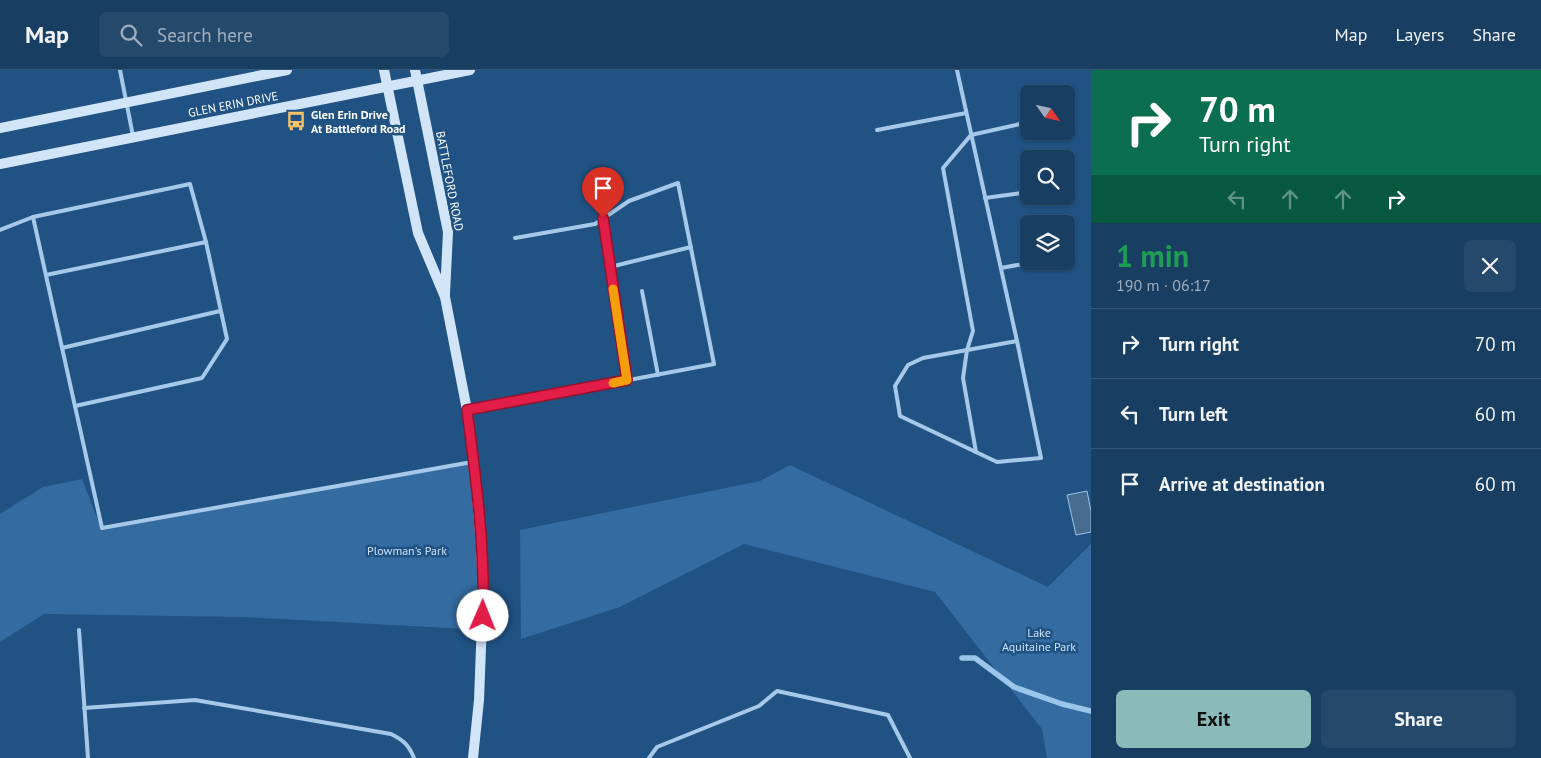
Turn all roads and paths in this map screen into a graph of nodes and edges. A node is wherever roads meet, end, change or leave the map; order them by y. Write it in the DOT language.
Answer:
graph roads {
  1 [pos="120,70"];
  2 [pos="287,70"];
  3 [pos="384,70"];
  4 [pos="415,70"];
  5 [pos="470,70"];
  6 [pos="957,70"];
  7 [pos="417,81"];
  8 [pos="387,86"];
  9 [pos="127,102"];
  10 [pos="966,113"];
  11 [pos="1020,124"];
  12 [pos="0,128"];
  13 [pos="876,130"];
  14 [pos="971,135"];
  15 [pos="134,137"];
  16 [pos="0,164"];
  17 [pos="1020,193"];
  18 [pos="985,198"];
  19 [pos="33,218"];
  20 [pos="603,218"];
  21 [pos="0,230"];
  22 [pos="515,238"];
  23 [pos="206,242"];
  24 [pos="691,247"];
  25 [pos="1020,264"];
  26 [pos="610,267"];
  27 [pos="1001,268"];
  28 [pos="46,275"];
  29 [pos="642,292"];
  30 [pos="445,297"];
  31 [pos="220,311"];
  32 [pos="1017,341"];
  33 [pos="62,348"];
  34 [pos="967,350"];
  35 [pos="658,375"];
  36 [pos="627,380"];
  37 [pos="75,406"];
  38 [pos="467,410"];
  39 [pos="976,452"];
  40 [pos="474,462"];
  41 [pos="79,630"];
  42 [pos="84,708"];
  43 [pos="88,758"];
  44 [pos="414,758"];
  45 [pos="473,758"];
  46 [pos="649,758"];
  47 [pos="910,758"];
  1 -- 9 [label="lane"];
  2 -- 9 [label="street, GLEN ERIN DRIVE"];
  3 -- 8 [label="street, BATTLEFORD ROAD"];
  4 -- 7 [label="street, BATTLEFORD ROAD"];
  5 -- 7 [label="street, GLEN ERIN DRIVE"];
  6 -- 10 [label="lane"];
  7 -- 8 [label="street, GLEN ERIN DRIVE"];
  7 -- 30 [label="street, BATTLEFORD ROAD"];
  8 -- 15 [label="street, GLEN ERIN DRIVE"];
  8 -- 30 [label="street, BATTLEFORD ROAD"];
  9 -- 12 [label="street, GLEN ERIN DRIVE"];
  9 -- 15 [label="lane"];
  10 -- 13 [label="lane"];
  10 -- 14 [label="lane"];
  11 -- 14 [label="lane"];
  14 -- 18 [label="lane"];
  14 -- 34 [label="lane"];
  15 -- 16 [label="street, GLEN ERIN DRIVE"];
  17 -- 18 [label="lane"];
  18 -- 27 [label="lane"];
  19 -- 21 [label="lane"];
  19 -- 23 [label="lane"];
  19 -- 28 [label="lane"];
  20 -- 22 [label="lane"];
  20 -- 24 [label="lane"];
  20 -- 26 [label="lane"];
  23 -- 28 [label="lane"];
  23 -- 31 [label="lane"];
  24 -- 26 [label="lane"];
  24 -- 35 [label="lane"];
  25 -- 27 [label="lane"];
  26 -- 36 [label="lane"];
  27 -- 32 [label="lane"];
  28 -- 33 [label="lane"];
  29 -- 35 [label="lane"];
  30 -- 38 [label="street, BATTLEFORD ROAD"];
  31 -- 33 [label="lane"];
  31 -- 37 [label="lane"];
  32 -- 34 [label="lane"];
  32 -- 39 [label="lane"];
  33 -- 37 [label="lane"];
  34 -- 39 [label="lane"];
  34 -- 39 [label="lane"];
  35 -- 36 [label="lane"];
  36 -- 38 [label="lane"];
  37 -- 40 [label="lane"];
  38 -- 40 [label="street, BATTLEFORD ROAD"];
  40 -- 45 [label="street, BATTLEFORD ROAD"];
  41 -- 42 [label="lane"];
  42 -- 43 [label="lane"];
  42 -- 44 [label="lane"];
  46 -- 47 [label="lane"];
}
